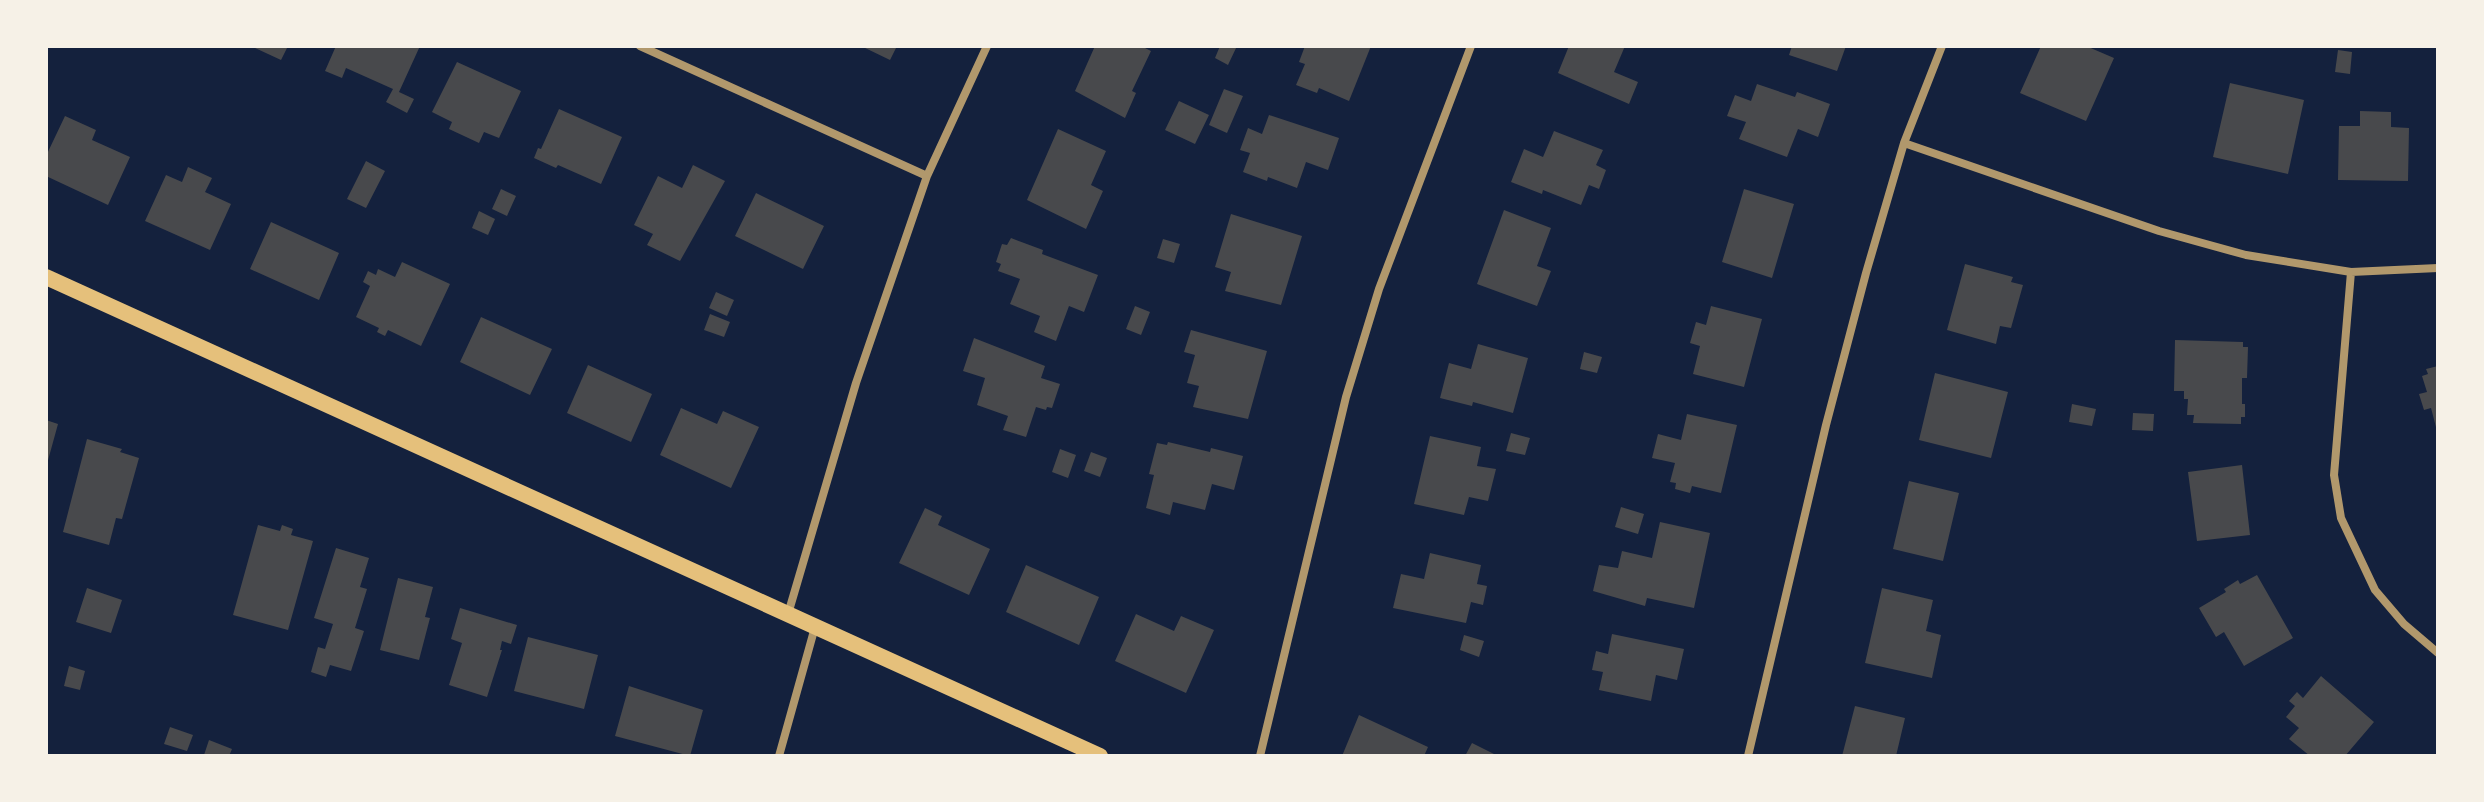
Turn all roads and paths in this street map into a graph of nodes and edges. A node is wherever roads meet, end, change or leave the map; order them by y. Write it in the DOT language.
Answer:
graph roads {
  1 [pos="640,46"];
  2 [pos="987,46"];
  3 [pos="1471,46"];
  4 [pos="1942,46"];
  5 [pos="1904,143"];
  6 [pos="927,176"];
  7 [pos="2438,268"];
  8 [pos="2351,272"];
  9 [pos="46,277"];
  10 [pos="788,614"];
  11 [pos="815,627"];
  12 [pos="2438,653"];
  13 [pos="779,756"];
  14 [pos="1100,756"];
  15 [pos="1260,756"];
  16 [pos="1748,756"];
  1 -- 6 [label="street"];
  2 -- 6 [label="street"];
  3 -- 15 [label="street"];
  4 -- 5 [label="street"];
  5 -- 8 [label="street"];
  5 -- 16 [label="street"];
  6 -- 10 [label="street"];
  7 -- 8 [label="street"];
  8 -- 12 [label="street"];
  9 -- 10 [label="main road"];
  10 -- 11 [label="main road"];
  11 -- 13 [label="street"];
  11 -- 14 [label="main road"];
}
